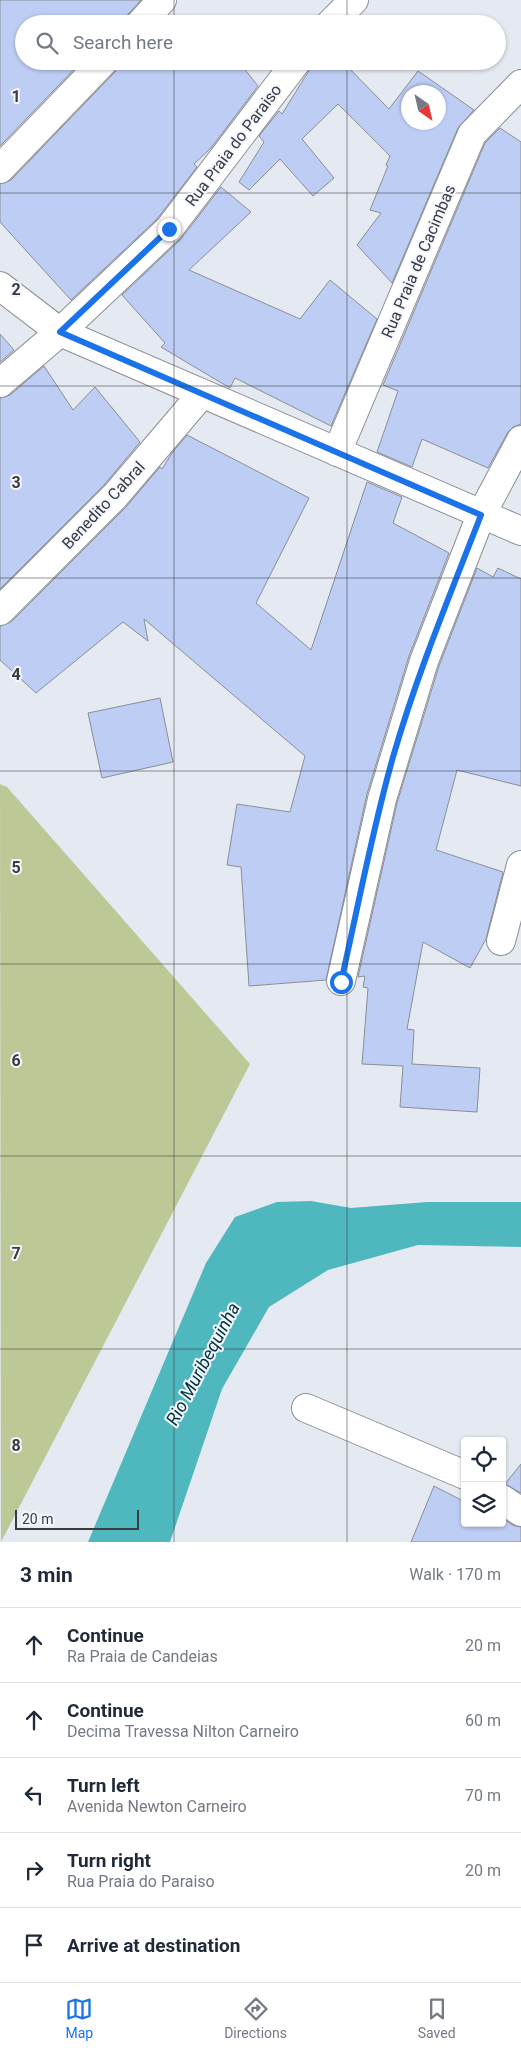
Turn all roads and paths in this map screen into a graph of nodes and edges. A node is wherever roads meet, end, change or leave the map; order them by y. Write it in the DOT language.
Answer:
graph roads {
  1 [pos="162,0"];
  2 [pos="354,0"];
  3 [pos="148,15"];
  4 [pos="339,15"];
  5 [pos="95,70"];
  6 [pos="290,70"];
  7 [pos="521,84"];
  8 [pos="0,169"];
  9 [pos="0,286"];
  10 [pos="60,332"];
  11 [pos="0,383"];
  12 [pos="200,395"];
  13 [pos="521,440"];
  14 [pos="337,452"];
  15 [pos="481,515"];
  16 [pos="521,531"];
  17 [pos="0,611"];
  18 [pos="521,865"];
  19 [pos="501,941"];
  20 [pos="341,982"];
  21 [pos="306,1408"];
  22 [pos="461,1473"];
  23 [pos="506,1502"];
  24 [pos="521,1512"];
  1 -- 3 [label="street"];
  2 -- 4 [label="street"];
  5 -- 8 [label="street"];
  6 -- 10 [label="street, Rua Praia do Paraiso"];
  7 -- 14 [label="street, Rua Praia de Cacimbas"];
  9 -- 10 [label="street"];
  10 -- 11 [label="street, Rua Praia do Paraiso"];
  10 -- 12 [label="street"];
  12 -- 14 [label="street"];
  12 -- 17 [label="street, Benedito Cabral"];
  13 -- 15 [label="street"];
  14 -- 15 [label="street"];
  15 -- 16 [label="street"];
  15 -- 20 [label="street"];
  18 -- 19 [label="street"];
  21 -- 22 [label="street"];
  23 -- 24 [label="street"];
}
